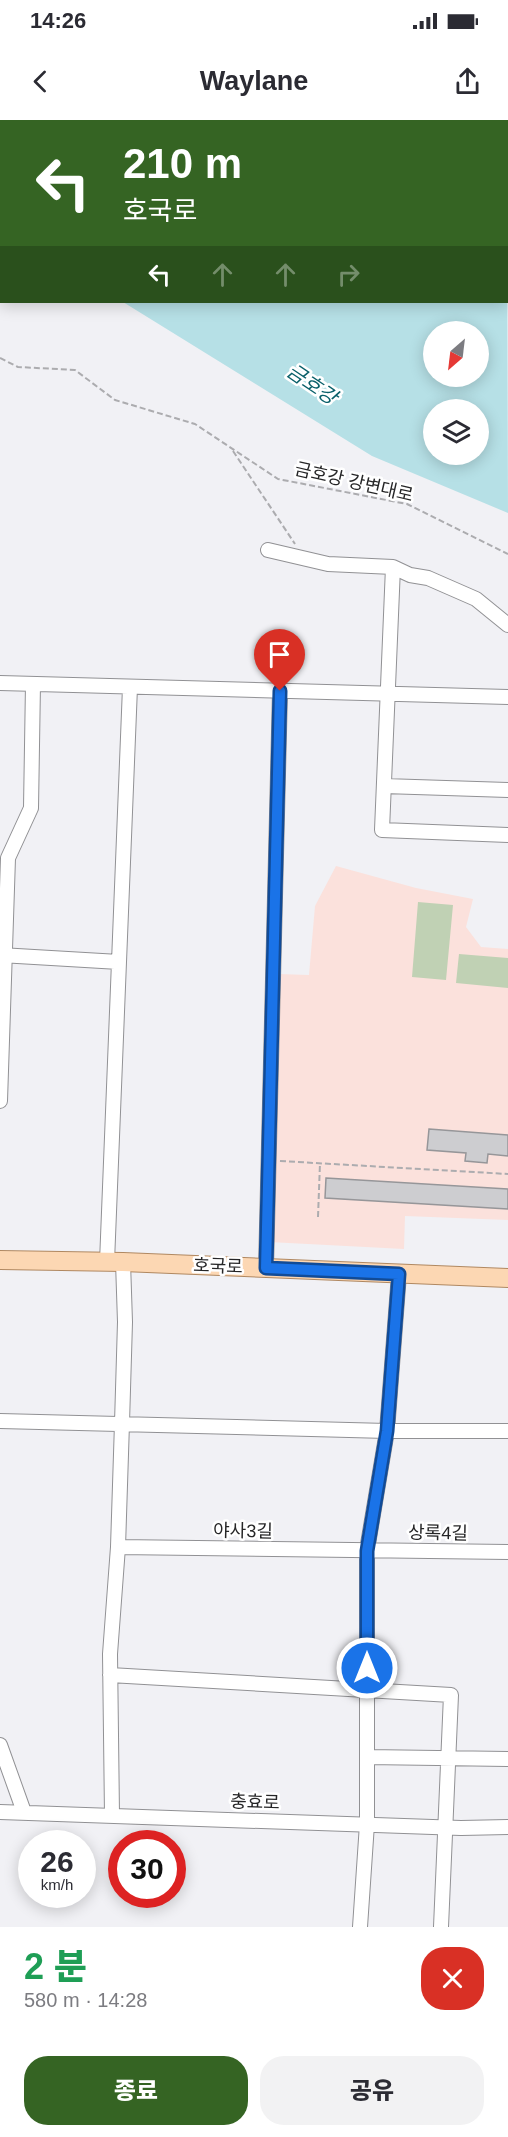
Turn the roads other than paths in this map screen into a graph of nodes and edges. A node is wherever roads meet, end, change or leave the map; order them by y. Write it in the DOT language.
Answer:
graph roads {
  1 [pos="268,550"];
  2 [pos="393,567"];
  3 [pos="508,625"];
  4 [pos="0,683"];
  5 [pos="33,684"];
  6 [pos="130,687"];
  7 [pos="280,691"];
  8 [pos="386,694"];
  9 [pos="508,698"];
  10 [pos="384,786"];
  11 [pos="508,790"];
  12 [pos="508,835"];
  13 [pos="2,955"];
  14 [pos="119,962"];
  15 [pos="0,1099"];
  16 [pos="0,1260"];
  17 [pos="115,1262"];
  18 [pos="266,1268"];
  19 [pos="399,1274"];
  20 [pos="508,1278"];
  21 [pos="0,1421"];
  22 [pos="122,1423"];
  23 [pos="387,1431"];
  24 [pos="508,1431"];
  25 [pos="118,1547"];
  26 [pos="367,1551"];
  27 [pos="508,1552"];
  28 [pos="110,1675"];
  29 [pos="367,1691"];
  30 [pos="0,1745"];
  31 [pos="367,1757"];
  32 [pos="448,1758"];
  33 [pos="508,1759"];
  34 [pos="0,1812"];
  35 [pos="24,1812"];
  36 [pos="112,1815"];
  37 [pos="367,1824"];
  38 [pos="446,1827"];
  39 [pos="508,1827"];
  40 [pos="360,1927"];
  41 [pos="441,1927"];
  1 -- 2 [label="street"];
  2 -- 3 [label="street"];
  2 -- 8 [label="street"];
  4 -- 5 [label="street"];
  5 -- 6 [label="street"];
  5 -- 13 [label="street"];
  6 -- 7 [label="street"];
  6 -- 14 [label="street"];
  7 -- 8 [label="street"];
  7 -- 18 [label="street"];
  8 -- 9 [label="street"];
  8 -- 10 [label="street"];
  10 -- 11 [label="street"];
  10 -- 12 [label="street"];
  13 -- 14 [label="street"];
  13 -- 15 [label="street"];
  14 -- 17 [label="street"];
  16 -- 17 [label="main road, 호국로"];
  17 -- 18 [label="main road, 호국로"];
  17 -- 22 [label="street"];
  18 -- 19 [label="main road, 호국로"];
  19 -- 20 [label="main road, 호국로"];
  19 -- 23 [label="street"];
  21 -- 22 [label="street"];
  22 -- 23 [label="street"];
  22 -- 25 [label="street"];
  23 -- 24 [label="street"];
  23 -- 26 [label="street"];
  25 -- 26 [label="street, 야사3길"];
  25 -- 28 [label="street"];
  26 -- 27 [label="street, 상록4길"];
  26 -- 29 [label="street"];
  28 -- 29 [label="street"];
  28 -- 36 [label="street"];
  29 -- 31 [label="street"];
  29 -- 32 [label="street"];
  30 -- 35 [label="street"];
  31 -- 32 [label="street"];
  31 -- 37 [label="street"];
  32 -- 33 [label="street"];
  32 -- 38 [label="street"];
  34 -- 35 [label="street, 충효로"];
  35 -- 36 [label="street, 충효로"];
  36 -- 37 [label="street, 충효로"];
  37 -- 38 [label="street, 충효로"];
  37 -- 40 [label="street"];
  38 -- 39 [label="street, 충효로"];
  38 -- 41 [label="street"];
}
